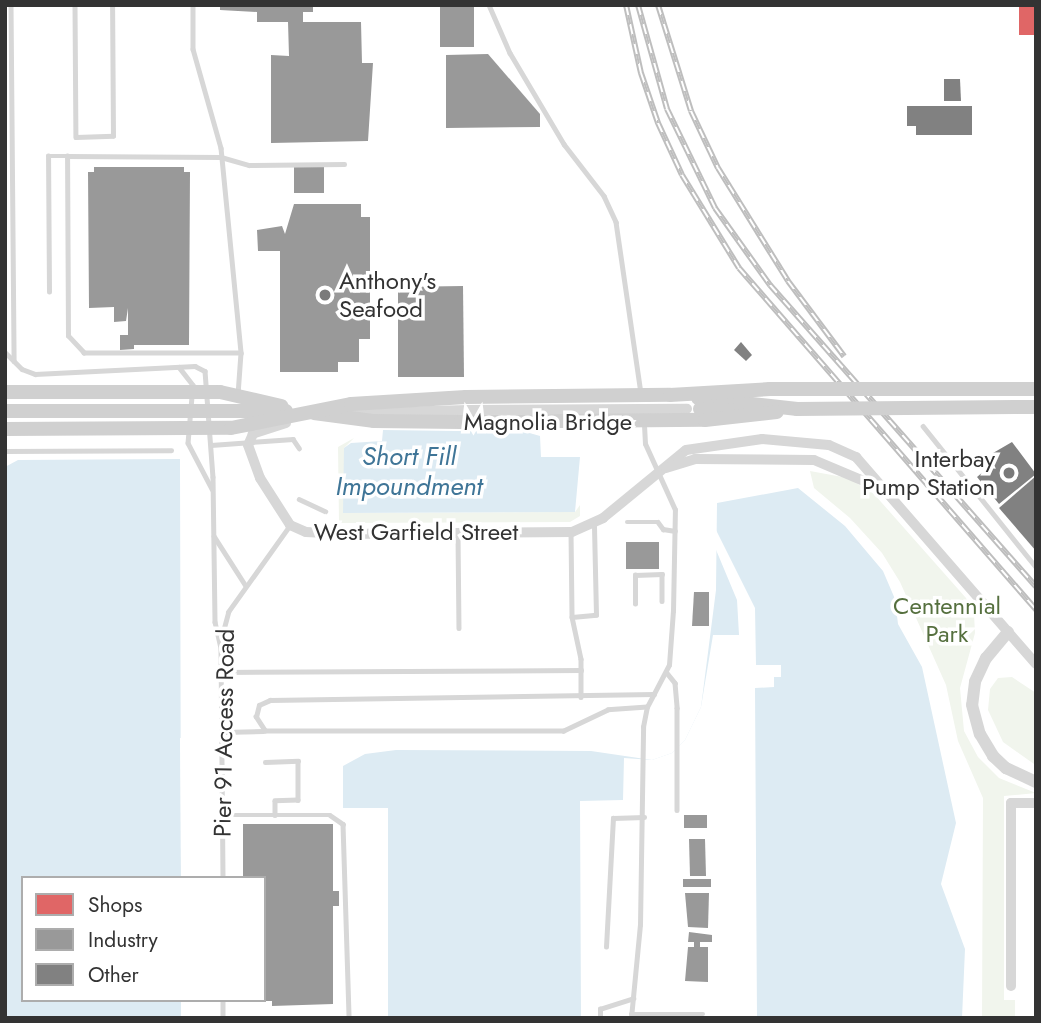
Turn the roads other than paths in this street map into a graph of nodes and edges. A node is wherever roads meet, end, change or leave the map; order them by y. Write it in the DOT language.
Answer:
graph roads {
  1 [pos="11,5"];
  2 [pos="75,5"];
  3 [pos="112,5"];
  4 [pos="192,5"];
  5 [pos="489,5"];
  6 [pos="67,156"];
  7 [pos="221,157"];
  8 [pos="344,164"];
  9 [pos="49,292"];
  10 [pos="5,352"];
  11 [pos="241,353"];
  12 [pos="14,361"];
  13 [pos="178,367"];
  14 [pos="813,389"];
  15 [pos="1036,389"];
  16 [pos="5,392"];
  17 [pos="670,395"];
  18 [pos="737,402"];
  19 [pos="1036,407"];
  20 [pos="700,409"];
  21 [pos="797,409"];
  22 [pos="5,411"];
  23 [pos="299,411"];
  24 [pos="776,412"];
  25 [pos="923,426"];
  26 [pos="5,429"];
  27 [pos="211,445"];
  28 [pos="248,445"];
  29 [pos="299,448"];
  30 [pos="172,450"];
  31 [pos="5,451"];
  32 [pos="842,451"];
  33 [pos="837,467"];
  34 [pos="656,471"];
  35 [pos="213,491"];
  36 [pos="887,493"];
  37 [pos="299,499"];
  38 [pos="325,511"];
  39 [pos="627,522"];
  40 [pos="290,525"];
  41 [pos="594,525"];
  42 [pos="571,531"];
  43 [pos="675,531"];
  44 [pos="458,533"];
  45 [pos="214,535"];
  46 [pos="1036,567"];
  47 [pos="662,574"];
  48 [pos="674,574"];
  49 [pos="246,586"];
  50 [pos="662,601"];
  51 [pos="635,604"];
  52 [pos="572,617"];
  53 [pos="458,628"];
  54 [pos="1009,632"];
  55 [pos="221,649"];
  56 [pos="1036,664"];
  57 [pos="581,670"];
  58 [pos="667,672"];
  59 [pos="222,673"];
  60 [pos="654,694"];
  61 [pos="581,696"];
  62 [pos="646,707"];
  63 [pos="265,731"];
  64 [pos="222,732"];
  65 [pos="265,762"];
  66 [pos="1036,782"];
  67 [pos="1036,803"];
  68 [pos="677,810"];
  69 [pos="223,815"];
  70 [pos="275,816"];
  71 [pos="644,817"];
  72 [pos="223,876"];
  73 [pos="606,947"];
  74 [pos="1010,986"];
  75 [pos="633,998"];
  76 [pos="703,1014"];
  77 [pos="631,1016"];
  78 [pos="349,1018"];
  79 [pos="600,1018"];
  1 -- 12 [label="lane"];
  2 -- 3 [label="lane"];
  4 -- 7 [label="lane"];
  5 -- 34 [label="lane"];
  6 -- 7 [label="lane"];
  6 -- 9 [label="lane"];
  6 -- 11 [label="lane"];
  7 -- 8 [label="lane"];
  7 -- 11 [label="lane"];
  10 -- 12 [label="lane"];
  11 -- 28 [label="lane"];
  12 -- 13 [label="lane"];
  13 -- 27 [label="lane"];
  13 -- 35 [label="lane"];
  14 -- 15 [label="main road, Magnolia Bridge, bridge"];
  14 -- 17 [label="main road, Magnolia Bridge, bridge"];
  14 -- 18 [label="main road"];
  16 -- 23 [label="main road, bridge"];
  17 -- 18 [label="main road, Magnolia Bridge, bridge"];
  17 -- 23 [label="main road, Magnolia Bridge, bridge"];
  18 -- 20 [label="main road"];
  18 -- 21 [label="main road, Magnolia Bridge"];
  19 -- 21 [label="main road, Magnolia Bridge, bridge"];
  20 -- 24 [label="main road, bridge"];
  20 -- 28 [label="street, bridge"];
  21 -- 24 [label="main road, Magnolia Bridge, bridge"];
  22 -- 23 [label="main road, Magnolia Bridge, bridge"];
  23 -- 24 [label="main road, Magnolia Bridge, bridge"];
  23 -- 26 [label="main road, bridge"];
  25 -- 46 [label="lane"];
  27 -- 28 [label="lane"];
  27 -- 35 [label="lane"];
  28 -- 29 [label="lane"];
  28 -- 40 [label="street, West Garfield Street"];
  30 -- 31 [label="lane"];
  32 -- 33 [label="street"];
  32 -- 34 [label="street, West Garfield Street"];
  32 -- 36 [label="street, West Garfield Street"];
  33 -- 34 [label="street, West Garfield Street"];
  33 -- 36 [label="street, West Garfield Street"];
  34 -- 41 [label="street, West Garfield Street"];
  34 -- 43 [label="lane"];
  35 -- 45 [label="lane"];
  36 -- 54 [label="street"];
  37 -- 38 [label="lane"];
  39 -- 43 [label="lane"];
  40 -- 44 [label="street, West Garfield Street"];
  40 -- 49 [label="lane, Pier 91 Access Road"];
  41 -- 42 [label="street, West Garfield Street"];
  41 -- 52 [label="lane"];
  42 -- 44 [label="street, West Garfield Street"];
  42 -- 52 [label="lane"];
  43 -- 48 [label="lane"];
  44 -- 53 [label="lane"];
  45 -- 49 [label="lane"];
  45 -- 55 [label="lane"];
  47 -- 48 [label="lane"];
  47 -- 50 [label="lane"];
  47 -- 51 [label="lane"];
  48 -- 58 [label="lane"];
  49 -- 55 [label="lane, Pier 91 Access Road"];
  52 -- 57 [label="lane"];
  54 -- 56 [label="street"];
  54 -- 66 [label="street"];
  55 -- 59 [label="lane, Pier 91 Access Road"];
  57 -- 59 [label="lane"];
  57 -- 61 [label="lane"];
  58 -- 60 [label="lane"];
  58 -- 68 [label="lane"];
  59 -- 64 [label="lane, Pier 91 Access Road"];
  60 -- 61 [label="lane"];
  60 -- 62 [label="lane"];
  61 -- 63 [label="lane"];
  62 -- 63 [label="lane"];
  62 -- 71 [label="lane"];
  63 -- 64 [label="lane"];
  64 -- 69 [label="lane, Pier 91 Access Road"];
  65 -- 70 [label="lane"];
  67 -- 74 [label="street"];
  69 -- 70 [label="lane"];
  69 -- 72 [label="lane, Pier 91 Access Road"];
  70 -- 78 [label="lane"];
  71 -- 73 [label="lane"];
  71 -- 75 [label="lane"];
  75 -- 77 [label="lane"];
  75 -- 79 [label="lane"];
  76 -- 77 [label="lane"];
}
